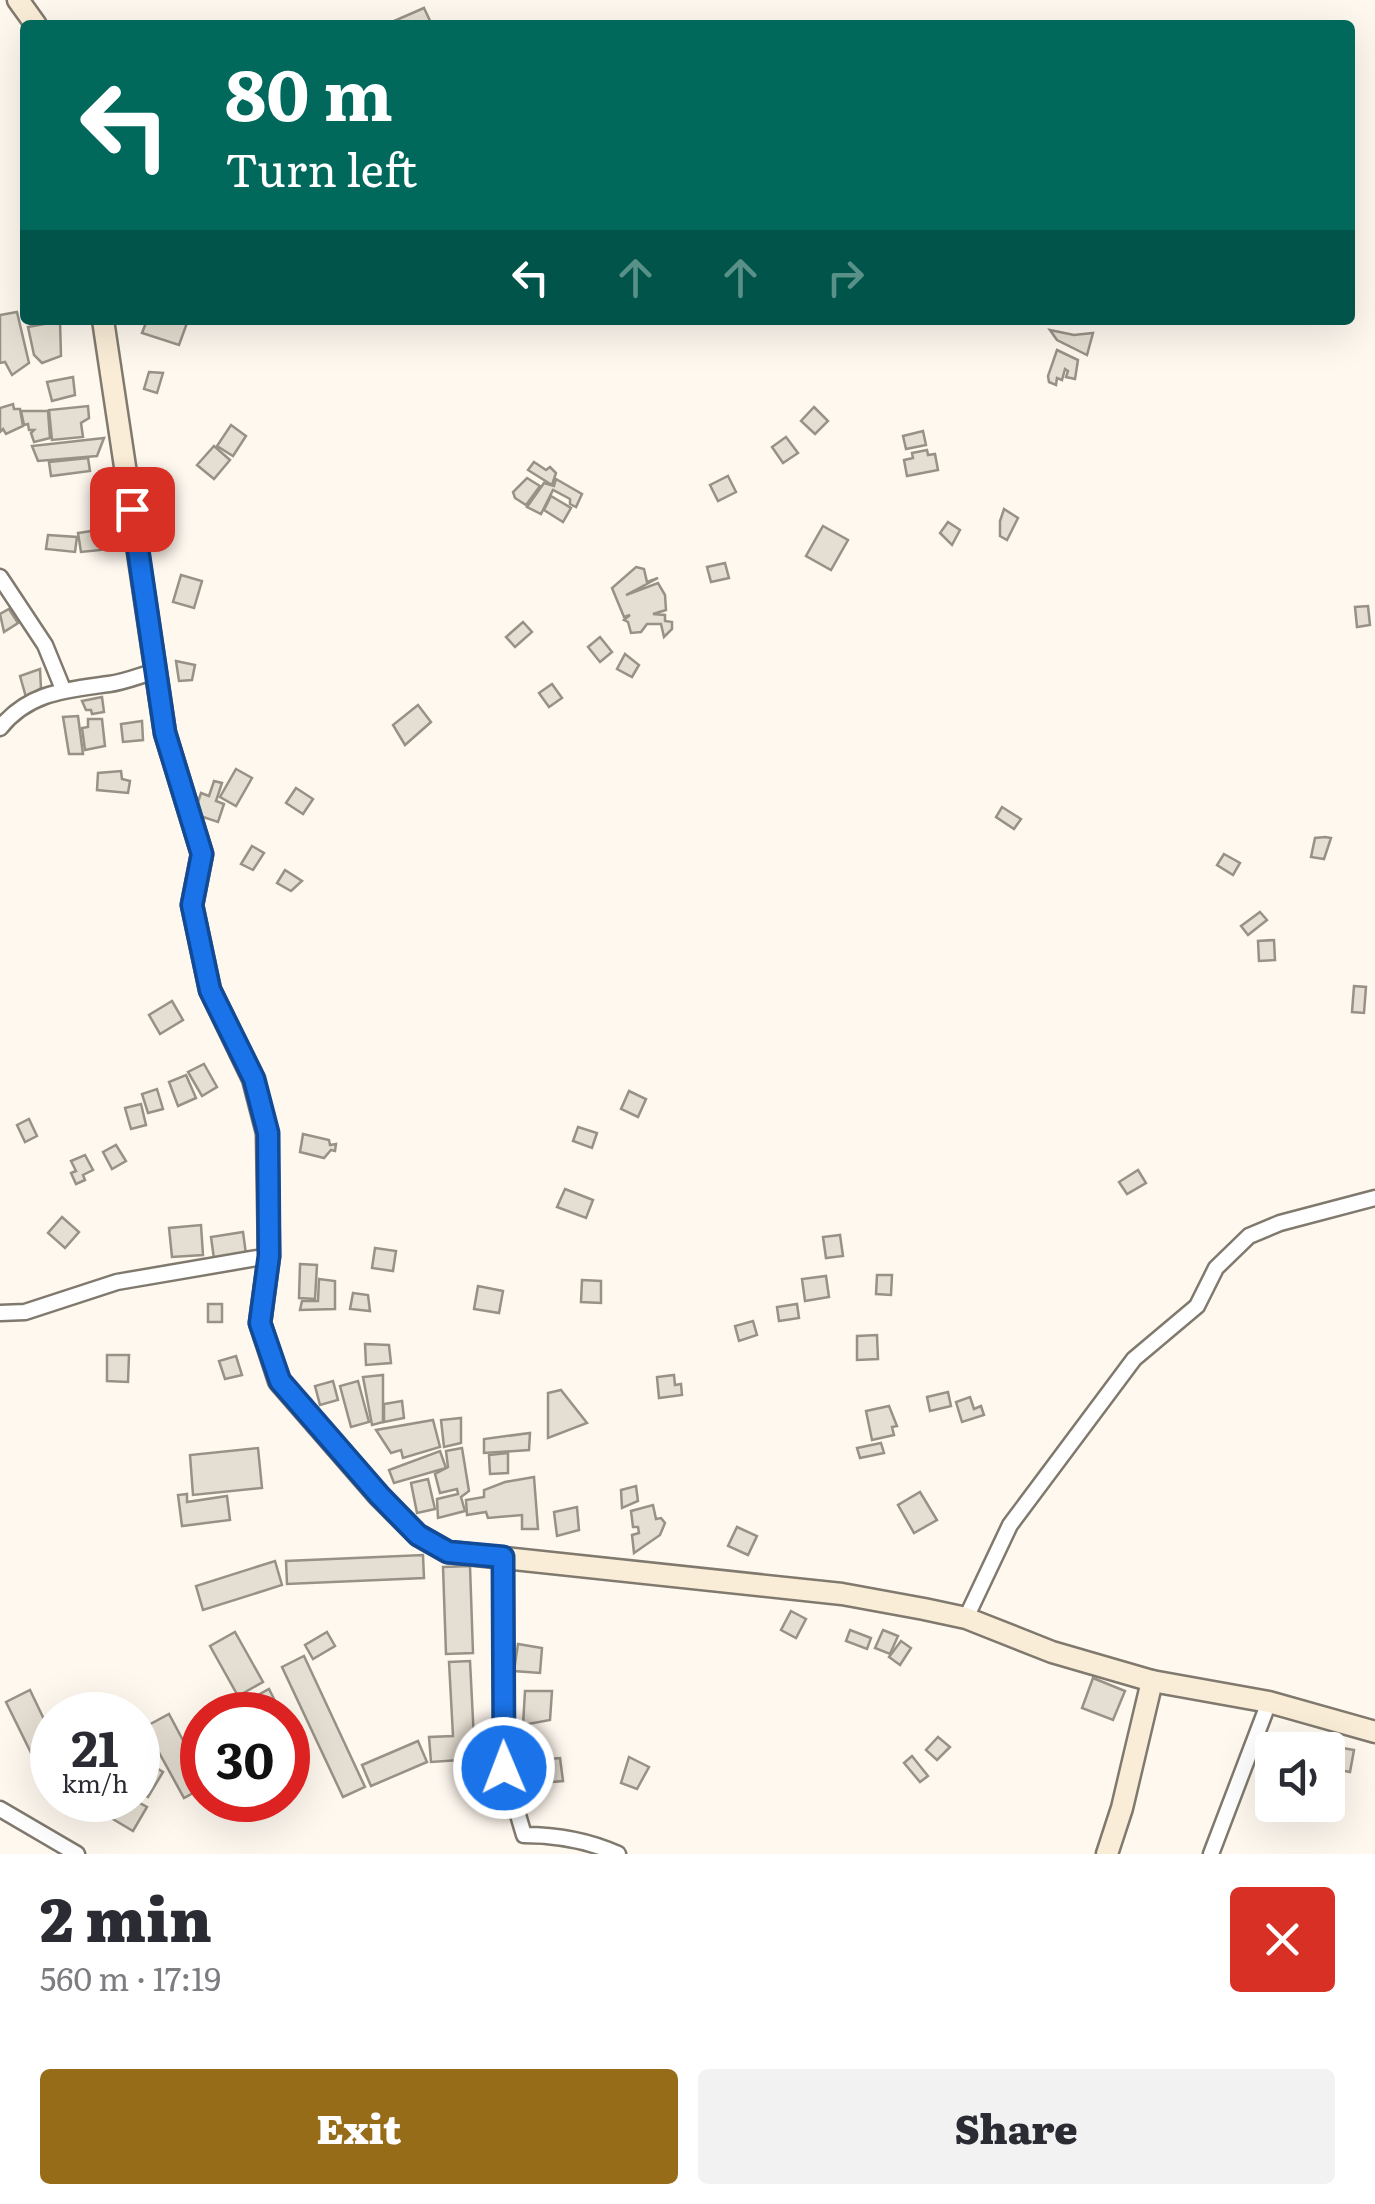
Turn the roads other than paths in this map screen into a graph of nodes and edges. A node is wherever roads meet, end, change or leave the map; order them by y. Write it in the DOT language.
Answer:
graph roads {
  1 [pos="104,325"];
  2 [pos="0,576"];
  3 [pos="156,671"];
  4 [pos="63,689"];
  5 [pos="0,728"];
  6 [pos="1375,1198"];
  7 [pos="269,1256"];
  8 [pos="0,1313"];
  9 [pos="503,1557"];
  10 [pos="966,1618"];
  11 [pos="1152,1681"];
  12 [pos="1270,1702"];
  13 [pos="1375,1732"];
  14 [pos="0,1810"];
  15 [pos="77,1854"];
  16 [pos="618,1854"];
  17 [pos="1107,1854"];
  18 [pos="1211,1854"];
  1 -- 3 [label="main road"];
  2 -- 4 [label="street"];
  3 -- 4 [label="street"];
  3 -- 7 [label="main road"];
  4 -- 5 [label="street"];
  6 -- 10 [label="street"];
  7 -- 8 [label="street"];
  7 -- 9 [label="main road"];
  9 -- 10 [label="main road"];
  9 -- 16 [label="street"];
  10 -- 11 [label="main road"];
  11 -- 12 [label="main road"];
  11 -- 17 [label="main road"];
  12 -- 13 [label="main road"];
  12 -- 18 [label="street"];
  14 -- 15 [label="street"];
}
